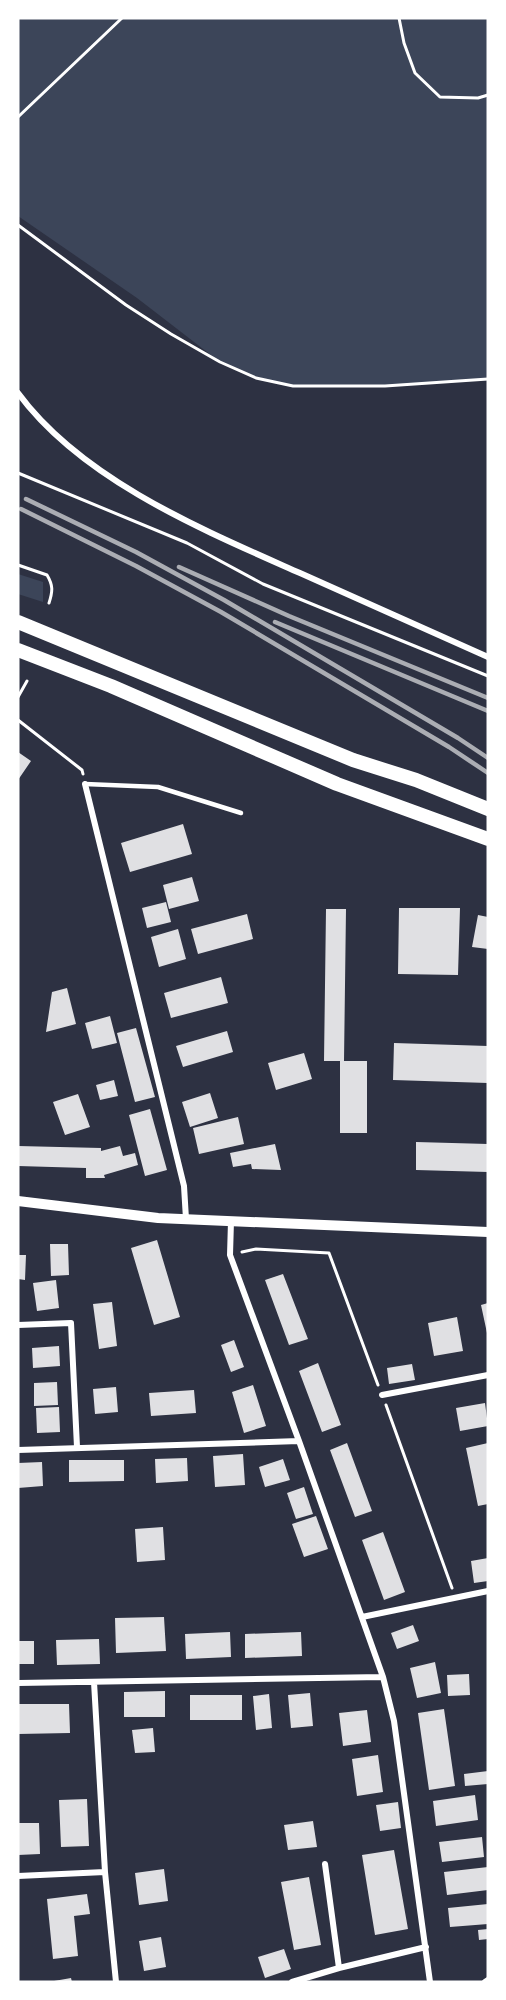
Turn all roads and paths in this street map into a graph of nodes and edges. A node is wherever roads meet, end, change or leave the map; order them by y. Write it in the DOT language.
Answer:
graph roads {
  1 [pos="122,18"];
  2 [pos="399,18"];
  3 [pos="488,95"];
  4 [pos="18,117"];
  5 [pos="18,225"];
  6 [pos="488,379"];
  7 [pos="18,393"];
  8 [pos="18,473"];
  9 [pos="18,565"];
  10 [pos="49,603"];
  11 [pos="18,622"];
  12 [pos="18,650"];
  13 [pos="488,657"];
  14 [pos="488,676"];
  15 [pos="27,681"];
  16 [pos="18,697"];
  17 [pos="18,720"];
  18 [pos="85,784"];
  19 [pos="488,809"];
  20 [pos="241,813"];
  21 [pos="488,839"];
  22 [pos="18,1201"];
  23 [pos="186,1219"];
  24 [pos="231,1221"];
  25 [pos="488,1232"];
  26 [pos="230,1255"];
  27 [pos="18,1325"];
  28 [pos="488,1375"];
  29 [pos="382,1395"];
  30 [pos="299,1441"];
  31 [pos="77,1447"];
  32 [pos="18,1450"];
  33 [pos="488,1591"];
  34 [pos="455,1598"];
  35 [pos="362,1617"];
  36 [pos="383,1677"];
  37 [pos="94,1682"];
  38 [pos="18,1683"];
  39 [pos="325,1864"];
  40 [pos="105,1872"];
  41 [pos="18,1876"];
  42 [pos="426,1947"];
  43 [pos="339,1968"];
  44 [pos="116,1982"];
  45 [pos="292,1982"];
  46 [pos="430,1982"];
  1 -- 4 [label="path"];
  2 -- 3 [label="path"];
  5 -- 6 [label="path"];
  7 -- 13 [label="street"];
  8 -- 14 [label="path"];
  9 -- 10 [label="path"];
  11 -- 19 [label="highway"];
  12 -- 21 [label="highway"];
  15 -- 16 [label="path"];
  17 -- 18 [label="path"];
  18 -- 20 [label="lane"];
  18 -- 23 [label="street"];
  22 -- 23 [label="street"];
  23 -- 24 [label="street"];
  24 -- 25 [label="street"];
  24 -- 26 [label="street"];
  26 -- 29 [label="path"];
  26 -- 30 [label="street"];
  27 -- 31 [label="street"];
  28 -- 29 [label="street"];
  29 -- 34 [label="path"];
  30 -- 31 [label="street"];
  30 -- 35 [label="street"];
  31 -- 32 [label="street"];
  33 -- 34 [label="street"];
  34 -- 35 [label="street"];
  35 -- 36 [label="street"];
  36 -- 37 [label="street"];
  36 -- 42 [label="street"];
  37 -- 38 [label="street"];
  37 -- 40 [label="street"];
  39 -- 43 [label="street"];
  40 -- 41 [label="street"];
  40 -- 44 [label="street"];
  42 -- 43 [label="street"];
  42 -- 46 [label="street"];
  43 -- 45 [label="street"];
}
